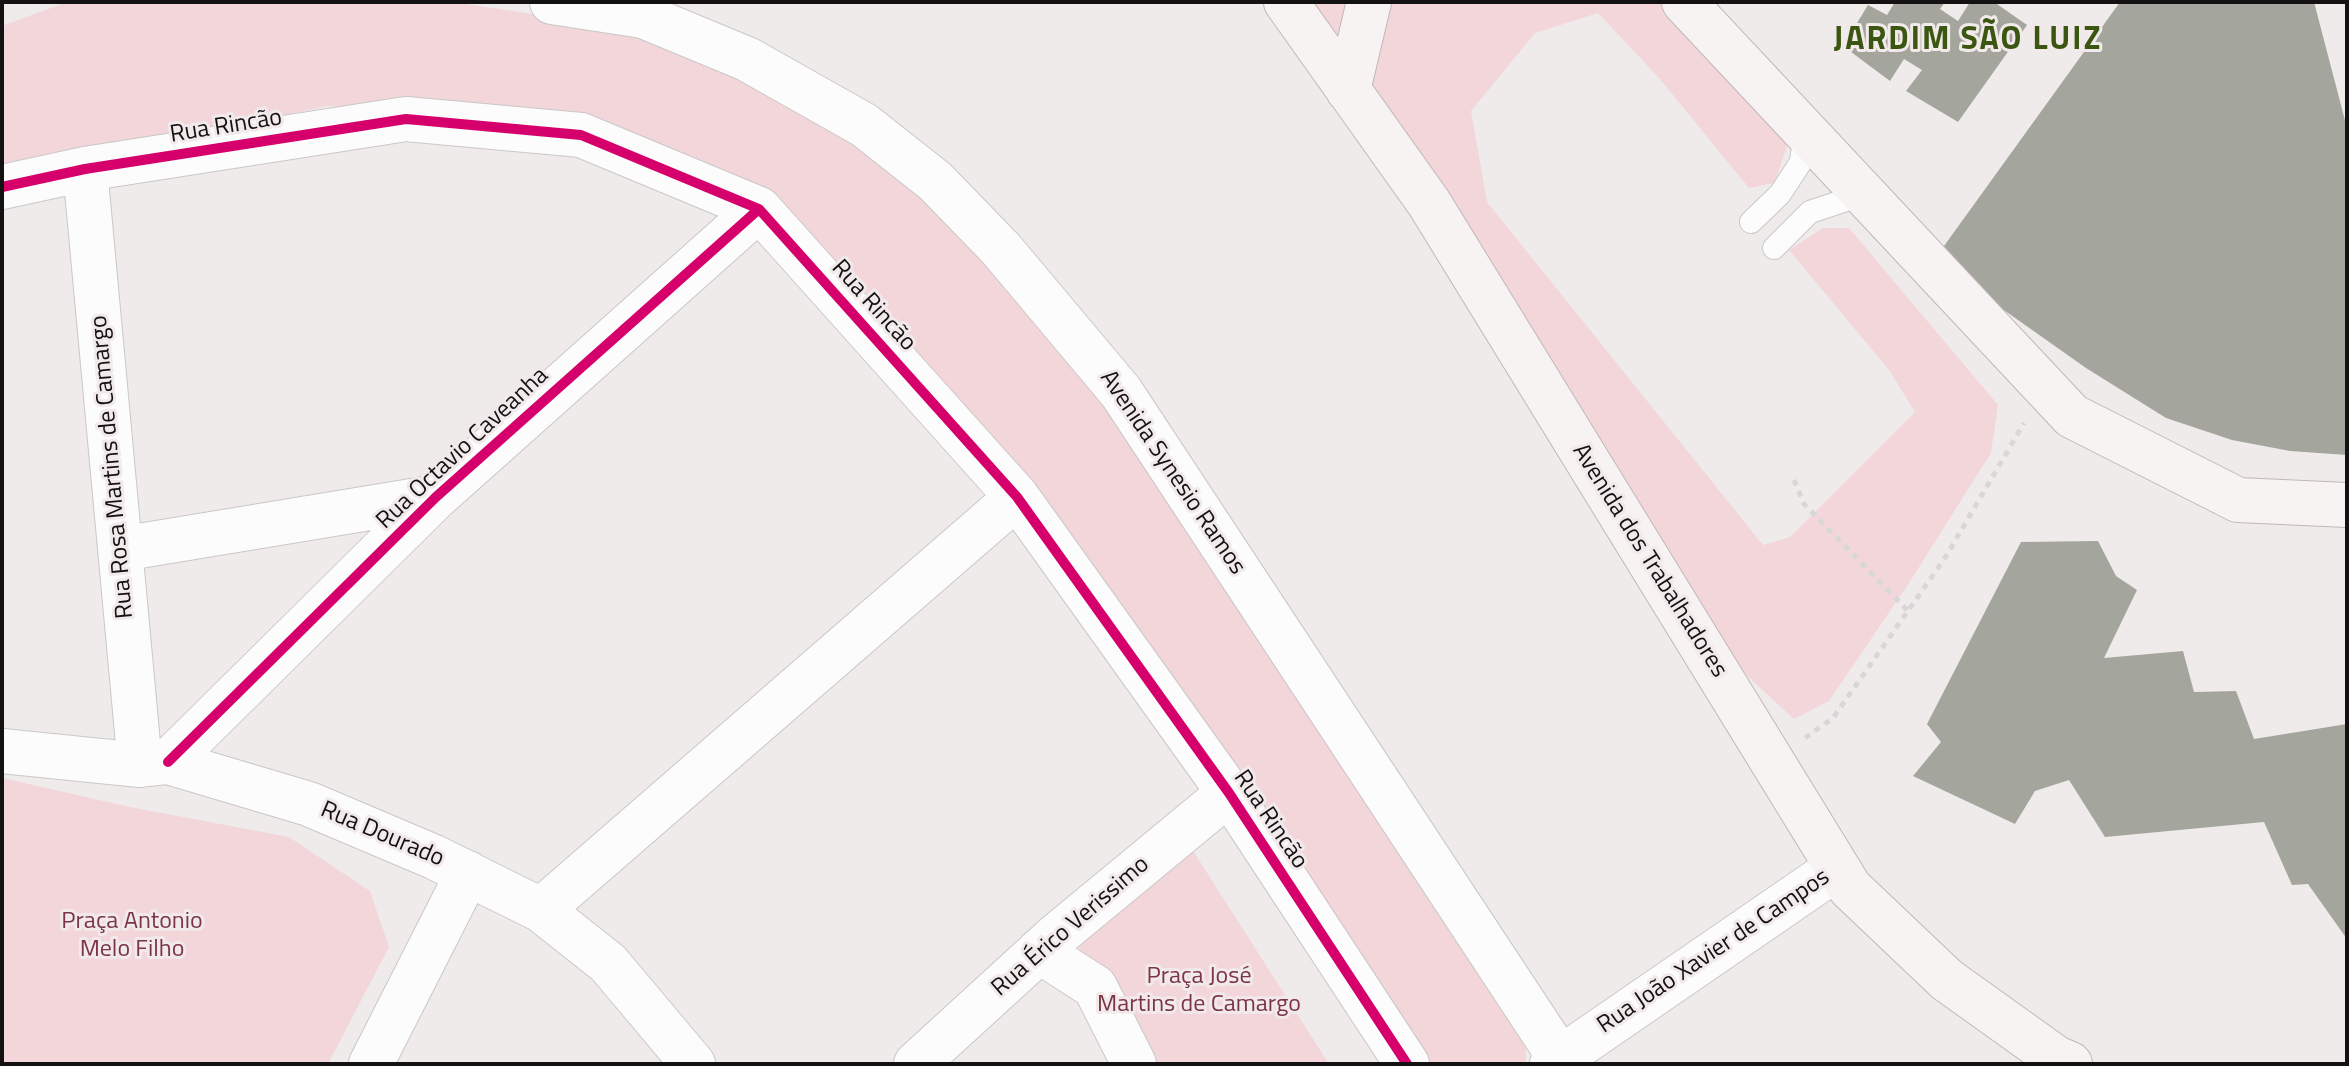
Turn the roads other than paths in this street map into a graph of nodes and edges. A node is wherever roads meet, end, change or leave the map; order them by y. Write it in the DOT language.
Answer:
graph roads {
  1 [pos="552,2"];
  2 [pos="1286,2"];
  3 [pos="1369,2"];
  4 [pos="1684,2"];
  5 [pos="1348,90"];
  6 [pos="1805,131"];
  7 [pos="85,169"];
  8 [pos="2,187"];
  9 [pos="1872,203"];
  10 [pos="759,209"];
  11 [pos="1751,222"];
  12 [pos="1774,248"];
  13 [pos="436,497"];
  14 [pos="1017,497"];
  15 [pos="2347,505"];
  16 [pos="121,549"];
  17 [pos="2,751"];
  18 [pos="154,764"];
  19 [pos="1229,793"];
  20 [pos="1837,868"];
  21 [pos="468,873"];
  22 [pos="541,910"];
  23 [pos="1039,951"];
  24 [pos="1559,1062"];
  25 [pos="371,1064"];
  26 [pos="693,1064"];
  27 [pos="916,1064"];
  28 [pos="1134,1064"];
  29 [pos="1407,1064"];
  30 [pos="2070,1064"];
  1 -- 24 [label="street, Avenida Synesio Ramos"];
  2 -- 5 [label="main road, Avenida dos Trabalhadores"];
  3 -- 5 [label="main road"];
  4 -- 6 [label="main road"];
  5 -- 20 [label="main road, Avenida dos Trabalhadores"];
  6 -- 9 [label="main road"];
  6 -- 11 [label="lane"];
  7 -- 8 [label="street, Rua Rincão"];
  7 -- 10 [label="street, Rua Rincão"];
  7 -- 16 [label="street, Rua Rosa Martins de Camargo"];
  9 -- 12 [label="lane"];
  9 -- 15 [label="main road"];
  10 -- 13 [label="street, Rua Octavio Caveanha"];
  10 -- 14 [label="street, Rua Rincão"];
  13 -- 16 [label="street"];
  13 -- 18 [label="street, Rua Octavio Caveanha"];
  14 -- 19 [label="street, Rua Rincão"];
  14 -- 22 [label="street"];
  16 -- 18 [label="street, Rua Rosa Martins de Camargo"];
  17 -- 18 [label="street, Rua Dourado"];
  18 -- 21 [label="street, Rua Dourado"];
  19 -- 23 [label="street, Rua Érico Verissimo"];
  19 -- 29 [label="street, Rua Rincão"];
  20 -- 24 [label="street, Rua João Xavier de Campos"];
  20 -- 30 [label="main road, Avenida dos Trabalhadores"];
  21 -- 22 [label="street, Rua Dourado"];
  21 -- 25 [label="street"];
  22 -- 26 [label="street, Rua Dourado"];
  23 -- 27 [label="street, Rua Érico Verissimo"];
  23 -- 28 [label="street"];
}
